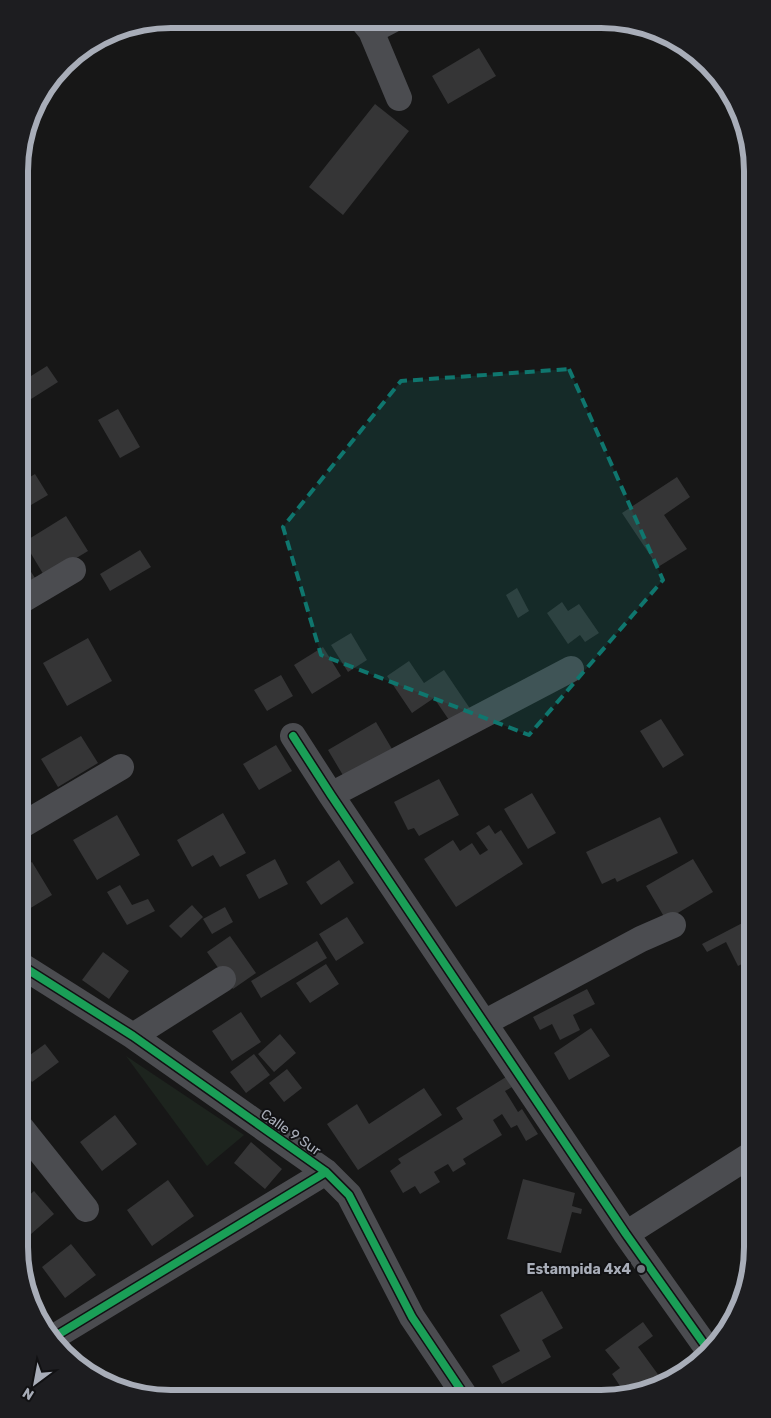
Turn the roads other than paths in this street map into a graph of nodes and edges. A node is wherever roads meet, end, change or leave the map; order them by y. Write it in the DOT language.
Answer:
graph roads {
  1 [pos="376,27"];
  2 [pos="399,98"];
  3 [pos="73,570"];
  4 [pos="28,597"];
  5 [pos="572,669"];
  6 [pos="293,736"];
  7 [pos="121,767"];
  8 [pos="331,795"];
  9 [pos="28,822"];
  10 [pos="673,924"];
  11 [pos="28,975"];
  12 [pos="223,979"];
  13 [pos="484,1022"];
  14 [pos="132,1036"];
  15 [pos="28,1136"];
  16 [pos="743,1160"];
  17 [pos="326,1172"];
  18 [pos="86,1209"];
  19 [pos="626,1234"];
  20 [pos="58,1335"];
  21 [pos="705,1345"];
  22 [pos="461,1390"];
  1 -- 2 [label="street"];
  3 -- 4 [label="street"];
  5 -- 8 [label="street"];
  6 -- 8 [label="street"];
  7 -- 9 [label="street"];
  8 -- 13 [label="street"];
  10 -- 13 [label="street"];
  11 -- 14 [label="street, Calle 9 Sur"];
  12 -- 14 [label="street"];
  13 -- 19 [label="street"];
  14 -- 17 [label="street, Calle 9 Sur"];
  15 -- 18 [label="street"];
  16 -- 19 [label="street"];
  17 -- 20 [label="street"];
  17 -- 22 [label="street, Calle 9 Sur"];
  19 -- 21 [label="street"];
}
